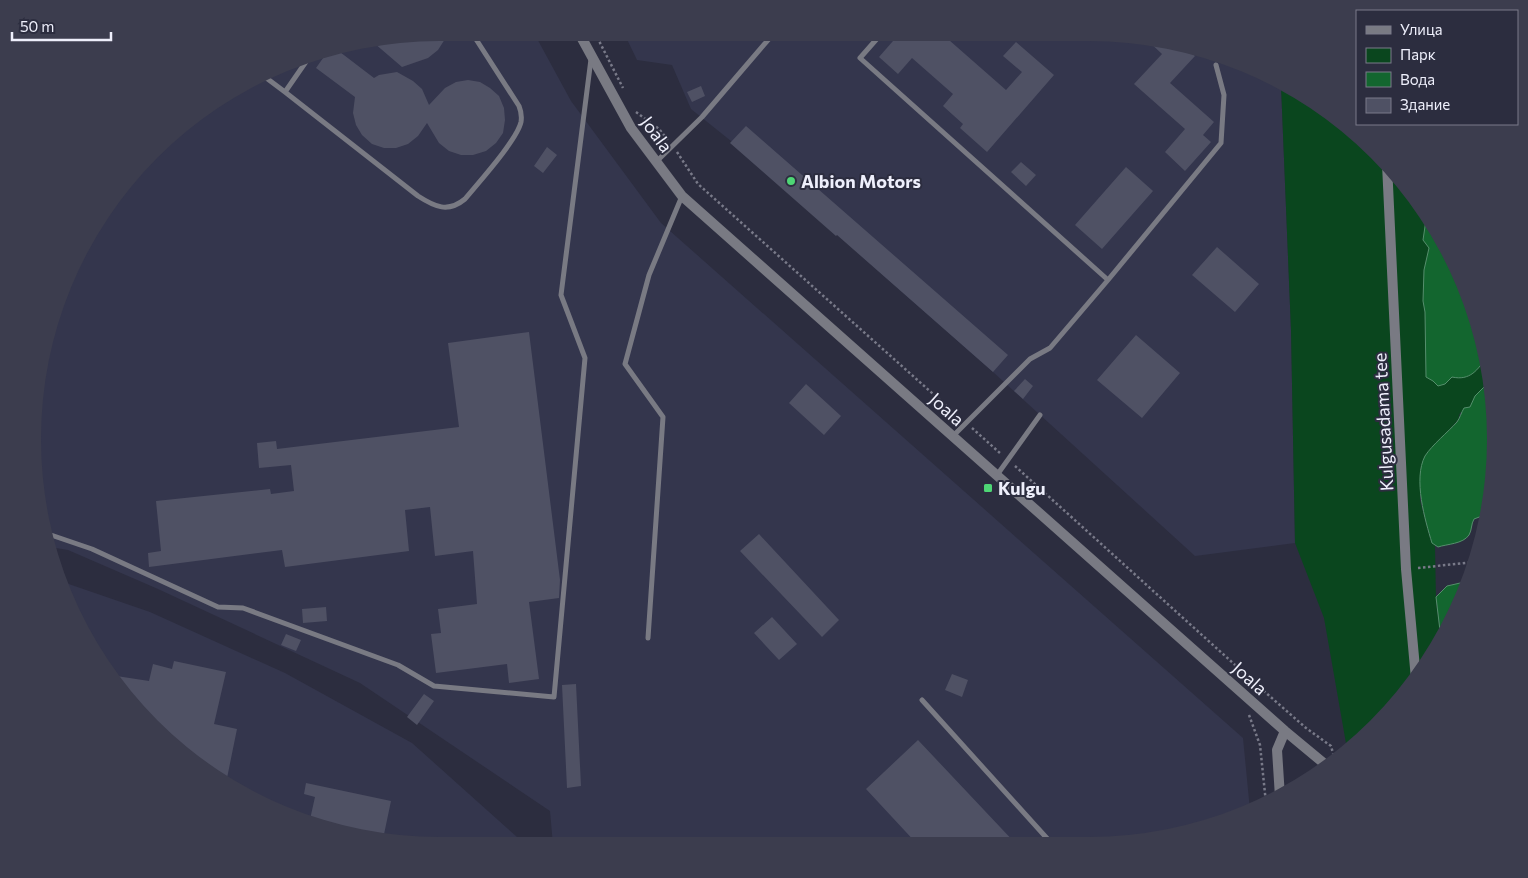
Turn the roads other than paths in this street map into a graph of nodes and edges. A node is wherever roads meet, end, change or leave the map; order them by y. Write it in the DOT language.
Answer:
graph roads {
  1 [pos="478,41"];
  2 [pos="584,41"];
  3 [pos="767,41"];
  4 [pos="875,41"];
  5 [pos="592,56"];
  6 [pos="303,65"];
  7 [pos="1216,65"];
  8 [pos="268,80"];
  9 [pos="284,92"];
  10 [pos="656,162"];
  11 [pos="1388,177"];
  12 [pos="682,196"];
  13 [pos="1108,280"];
  14 [pos="1040,415"];
  15 [pos="953,436"];
  16 [pos="997,475"];
  17 [pos="54,536"];
  18 [pos="648,638"];
  19 [pos="1415,667"];
  20 [pos="922,700"];
  21 [pos="1285,731"];
  22 [pos="1322,762"];
  23 [pos="1279,788"];
  24 [pos="1045,837"];
  1 -- 9 [label="lane"];
  2 -- 5 [label="street, Joala"];
  3 -- 10 [label="lane"];
  4 -- 13 [label="lane"];
  5 -- 10 [label="street, Joala"];
  5 -- 17 [label="lane"];
  6 -- 9 [label="lane"];
  7 -- 13 [label="lane"];
  8 -- 9 [label="lane"];
  10 -- 12 [label="street, Joala"];
  11 -- 19 [label="street, Kulgusadama tee"];
  12 -- 15 [label="street, Joala"];
  12 -- 18 [label="lane"];
  13 -- 15 [label="lane"];
  14 -- 16 [label="lane"];
  15 -- 16 [label="street, Joala"];
  16 -- 21 [label="street, Joala"];
  20 -- 24 [label="lane"];
  21 -- 22 [label="street, Joala"];
  21 -- 23 [label="street"];
}
